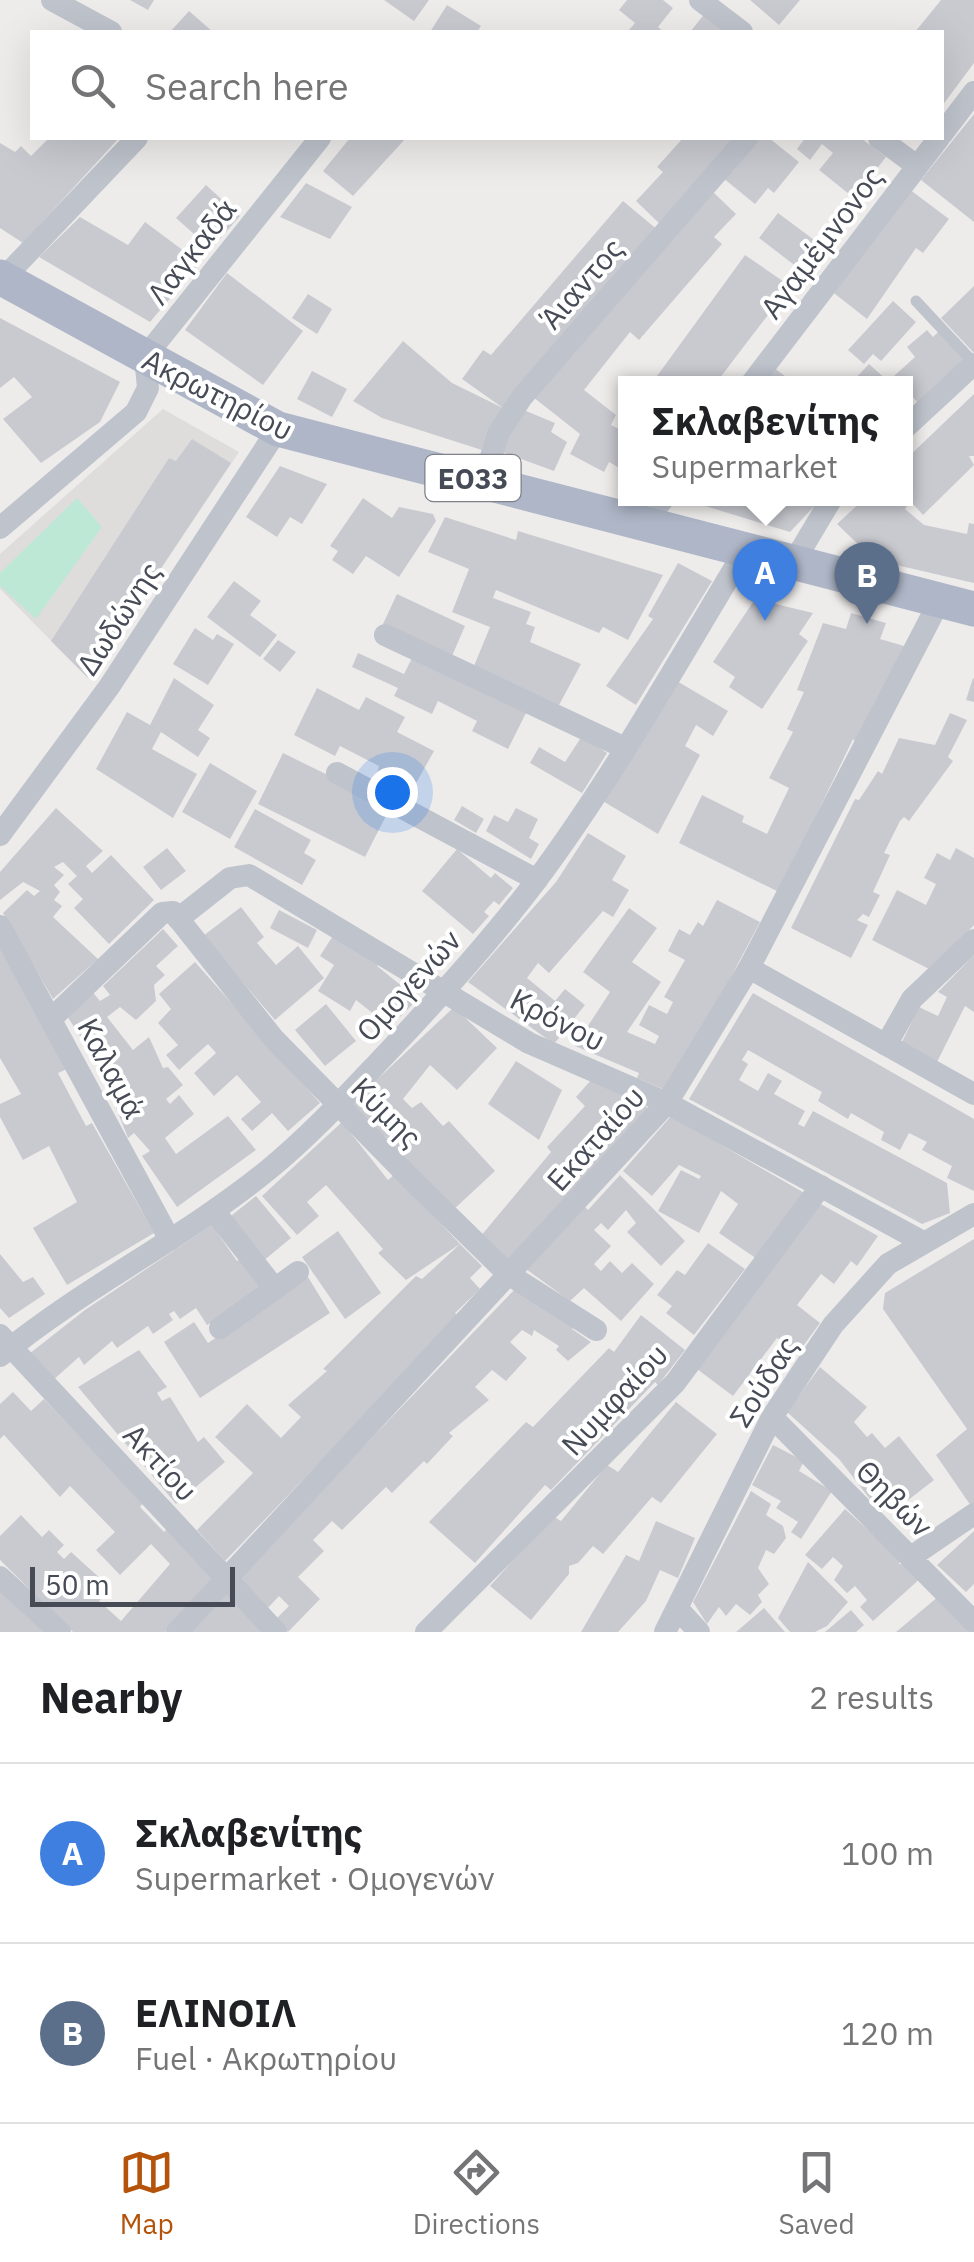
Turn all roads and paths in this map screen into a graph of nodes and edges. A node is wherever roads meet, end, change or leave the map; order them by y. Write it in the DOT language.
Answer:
graph roads {
  1 [pos="52,0"];
  2 [pos="700,0"];
  3 [pos="108,30"];
  4 [pos="739,30"];
  5 [pos="974,92"];
  6 [pos="944,131"];
  7 [pos="135,140"];
  8 [pos="318,140"];
  9 [pos="744,140"];
  10 [pos="881,140"];
  11 [pos="937,140"];
  12 [pos="917,166"];
  13 [pos="1,279"];
  14 [pos="916,301"];
  15 [pos="145,358"];
  16 [pos="974,363"];
  17 [pos="757,376"];
  18 [pos="913,420"];
  19 [pos="278,429"];
  20 [pos="483,481"];
  21 [pos="618,504"];
  22 [pos="827,506"];
  23 [pos="655,510"];
  24 [pos="0,528"];
  25 [pos="747,548"];
  26 [pos="795,560"];
  27 [pos="940,600"];
  28 [pos="974,609"];
  29 [pos="385,635"];
  30 [pos="625,748"];
  31 [pos="337,773"];
  32 [pos="0,834"];
  33 [pos="537,880"];
  34 [pos="170,916"];
  35 [pos="0,926"];
  36 [pos="974,940"];
  37 [pos="749,968"];
  38 [pos="445,991"];
  39 [pos="51,1019"];
  40 [pos="886,1045"];
  41 [pos="974,1094"];
  42 [pos="668,1103"];
  43 [pos="338,1106"];
  44 [pos="821,1186"];
  45 [pos="215,1212"];
  46 [pos="974,1214"];
  47 [pos="170,1240"];
  48 [pos="923,1242"];
  49 [pos="298,1272"];
  50 [pos="508,1274"];
  51 [pos="275,1288"];
  52 [pos="220,1328"];
  53 [pos="596,1330"];
  54 [pos="4,1346"];
  55 [pos="772,1417"];
  56 [pos="974,1514"];
  57 [pos="911,1557"];
  58 [pos="227,1576"];
  59 [pos="0,1577"];
  60 [pos="678,1609"];
  61 [pos="974,1622"];
  62 [pos="60,1632"];
  63 [pos="176,1632"];
  64 [pos="276,1632"];
  65 [pos="426,1632"];
  66 [pos="665,1632"];
  67 [pos="700,1632"];
  1 -- 3 [label="street"];
  2 -- 4 [label="street"];
  5 -- 6 [label="street, Αγαμέμνονος"];
  7 -- 13 [label="street"];
  8 -- 15 [label="street, Λαγκαδά"];
  9 -- 20 [label="street, Άιαντος"];
  10 -- 12 [label="street"];
  11 -- 12 [label="street, Αγαμέμνονος"];
  12 -- 17 [label="street, Αγαμέμνονος"];
  13 -- 15 [label="main road, Ακρωτηρίου / ΕΟ33"];
  14 -- 16 [label="lane"];
  15 -- 19 [label="main road, Ακρωτηρίου / ΕΟ33"];
  15 -- 24 [label="street"];
  16 -- 18 [label="street"];
  19 -- 20 [label="main road, Ακρωτηρίου / ΕΟ33"];
  19 -- 32 [label="street, Δωδώνης"];
  20 -- 21 [label="main road, Ακρωτηρίου / ΕΟ33"];
  22 -- 26 [label="street"];
  23 -- 25 [label="main road, Ακρωτηρίου / ΕΟ33"];
  25 -- 26 [label="main road, Ακρωτηρίου / ΕΟ33"];
  25 -- 30 [label="street, Ομογενών"];
  26 -- 27 [label="main road, Ακρωτηρίου / ΕΟ33"];
  27 -- 28 [label="main road, Ακρωτηρίου / ΕΟ33"];
  27 -- 37 [label="street, Εκαταίου"];
  29 -- 30 [label="street"];
  30 -- 33 [label="street, Ομογενών"];
  31 -- 33 [label="street"];
  33 -- 38 [label="street, Ομογενών"];
  34 -- 38 [label="street, Κρόνου"];
  34 -- 39 [label="street, Κρόνου"];
  34 -- 43 [label="street, Κύμης"];
  35 -- 39 [label="street, Καλαμά"];
  36 -- 40 [label="street"];
  37 -- 40 [label="street"];
  37 -- 42 [label="street, Εκαταίου"];
  38 -- 42 [label="street, Κρόνου"];
  38 -- 43 [label="street, Ομογενών"];
  39 -- 47 [label="street, Καλαμά"];
  40 -- 41 [label="street"];
  42 -- 44 [label="street, Κρόνου"];
  42 -- 50 [label="street, Εκαταίου"];
  43 -- 45 [label="street, Ομογενών"];
  43 -- 50 [label="street, Κύμης"];
  44 -- 48 [label="street, Κρόνου"];
  44 -- 65 [label="street, Νυμφαίου"];
  45 -- 47 [label="street, Ομογενών"];
  45 -- 51 [label="street"];
  46 -- 48 [label="street, Σούδας"];
  47 -- 54 [label="street, Ομογενών"];
  48 -- 55 [label="street, Σούδας"];
  49 -- 51 [label="street"];
  50 -- 53 [label="street, Κύμης"];
  50 -- 58 [label="street, Εκαταίου"];
  51 -- 52 [label="street"];
  54 -- 58 [label="street, Ακτίου"];
  55 -- 57 [label="street, Θηβών"];
  55 -- 60 [label="street, Σούδας"];
  56 -- 57 [label="street"];
  57 -- 61 [label="street, Θηβών"];
  58 -- 63 [label="street, Εκαταίου"];
  58 -- 64 [label="street, Ακτίου"];
  59 -- 62 [label="street"];
  60 -- 66 [label="street, Σούδας"];
  60 -- 67 [label="street"];
}
